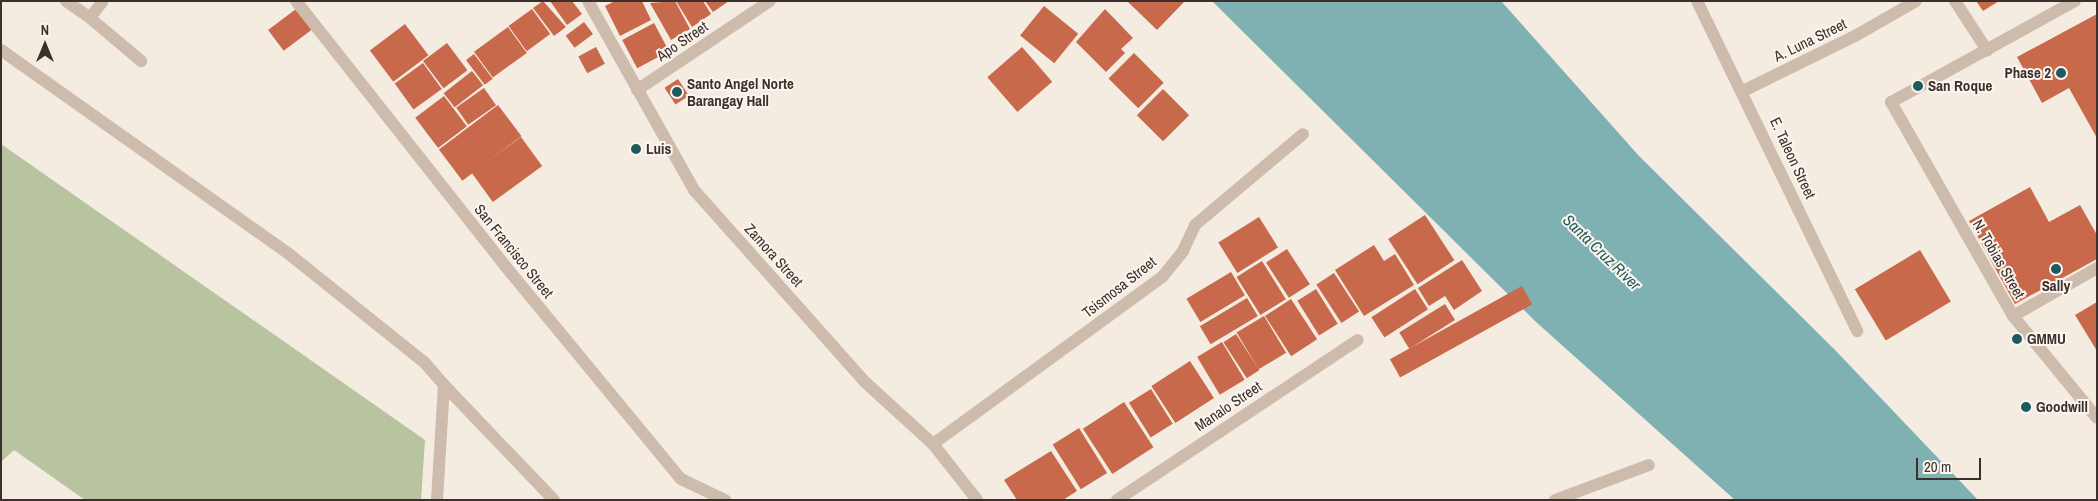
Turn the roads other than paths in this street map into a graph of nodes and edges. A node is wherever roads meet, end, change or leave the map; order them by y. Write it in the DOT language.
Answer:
graph roads {
  1 [pos="66,1"];
  2 [pos="103,1"];
  3 [pos="296,1"];
  4 [pos="588,1"];
  5 [pos="770,1"];
  6 [pos="1697,1"];
  7 [pos="1916,1"];
  8 [pos="1955,1"];
  9 [pos="2075,1"];
  10 [pos="90,18"];
  11 [pos="1,50"];
  12 [pos="1987,50"];
  13 [pos="141,61"];
  14 [pos="638,90"];
  15 [pos="1743,91"];
  16 [pos="1303,134"];
  17 [pos="2097,268"];
  18 [pos="2013,316"];
  19 [pos="1857,331"];
  20 [pos="1358,340"];
  21 [pos="444,385"];
  22 [pos="2097,418"];
  23 [pos="933,444"];
  24 [pos="1649,465"];
  25 [pos="437,500"];
  26 [pos="554,500"];
  27 [pos="725,500"];
  28 [pos="977,500"];
  29 [pos="1117,500"];
  30 [pos="1555,500"];
  1 -- 10 [label="street"];
  2 -- 10 [label="street"];
  3 -- 27 [label="street, San Francisco Street"];
  4 -- 14 [label="street, Zamora Street"];
  5 -- 14 [label="street, Apo Street"];
  6 -- 15 [label="street, E. Taleon Street"];
  7 -- 15 [label="street, A. Luna Street"];
  8 -- 12 [label="street"];
  9 -- 12 [label="street"];
  10 -- 13 [label="street"];
  11 -- 21 [label="street"];
  12 -- 18 [label="street, N. Tobias Street"];
  14 -- 23 [label="street, Zamora Street"];
  15 -- 19 [label="street, E. Taleon Street"];
  16 -- 23 [label="street, Tsismosa Street"];
  17 -- 18 [label="street"];
  18 -- 22 [label="street, N. Tobias Street"];
  20 -- 29 [label="street, Manalo Street"];
  21 -- 25 [label="street"];
  21 -- 26 [label="street"];
  23 -- 28 [label="street, Zamora Street"];
  24 -- 30 [label="street"];
}
